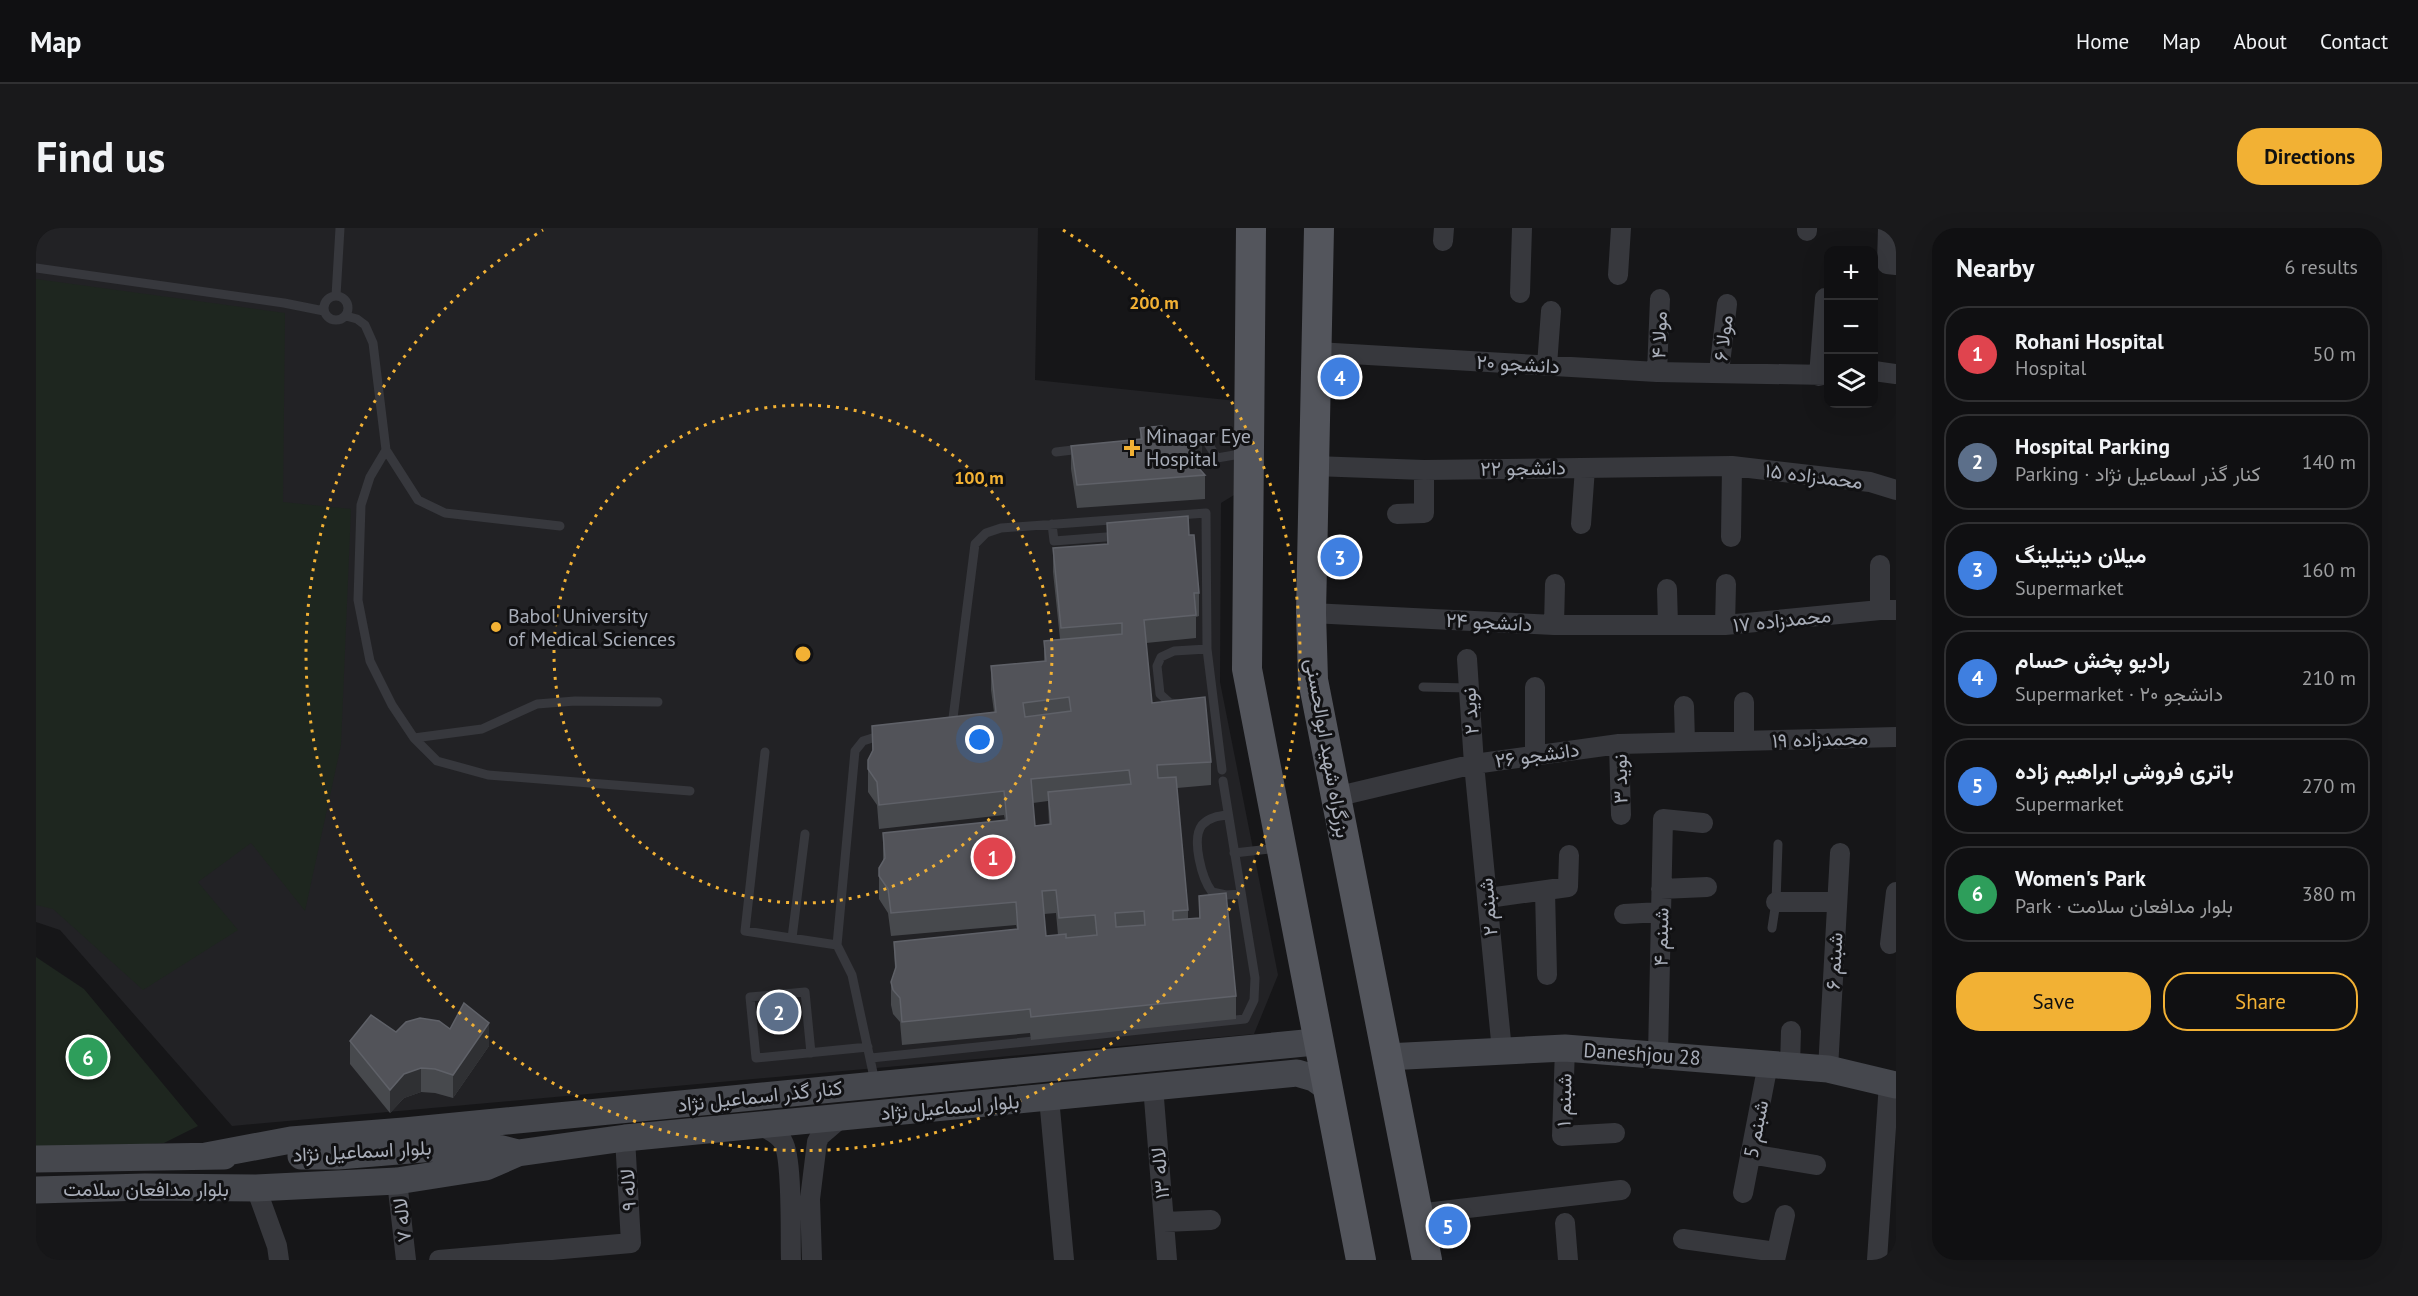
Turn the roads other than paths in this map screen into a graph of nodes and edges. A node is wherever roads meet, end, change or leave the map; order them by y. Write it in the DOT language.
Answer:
graph roads {
  1 [pos="340,228"];
  2 [pos="1251,228"];
  3 [pos="1319,228"];
  4 [pos="1522,228"];
  5 [pos="1621,228"];
  6 [pos="1888,228"];
  7 [pos="1896,265"];
  8 [pos="36,268"];
  9 [pos="1618,275"];
  10 [pos="1520,293"];
  11 [pos="336,296"];
  12 [pos="1660,299"];
  13 [pos="1826,300"];
  14 [pos="1727,304"];
  15 [pos="324,311"];
  16 [pos="1551,311"];
  17 [pos="346,316"];
  18 [pos="1317,352"];
  19 [pos="1825,354"];
  20 [pos="1547,365"];
  21 [pos="1657,372"];
  22 [pos="1719,372"];
  23 [pos="1878,372"];
  24 [pos="1896,374"];
  25 [pos="1824,376"];
  26 [pos="1147,443"];
  27 [pos="1090,448"];
  28 [pos="386,450"];
  29 [pos="1056,452"];
  30 [pos="1248,452"];
  31 [pos="1314,466"];
  32 [pos="1732,466"];
  33 [pos="1585,468"];
  34 [pos="1424,470"];
  35 [pos="1896,490"];
  36 [pos="1397,514"];
  37 [pos="1052,524"];
  38 [pos="1581,524"];
  39 [pos="560,526"];
  40 [pos="1126,535"];
  41 [pos="1731,537"];
  42 [pos="1880,565"];
  43 [pos="1555,584"];
  44 [pos="1726,584"];
  45 [pos="1667,589"];
  46 [pos="1888,610"];
  47 [pos="1311,614"];
  48 [pos="1554,625"];
  49 [pos="1668,625"];
  50 [pos="1725,625"];
  51 [pos="1207,649"];
  52 [pos="1467,659"];
  53 [pos="1423,687"];
  54 [pos="1535,687"];
  55 [pos="1469,688"];
  56 [pos="658,702"];
  57 [pos="1744,702"];
  58 [pos="1186,704"];
  59 [pos="1684,706"];
  60 [pos="942,727"];
  61 [pos="898,733"];
  62 [pos="1896,737"];
  63 [pos="414,738"];
  64 [pos="1744,741"];
  65 [pos="1685,742"];
  66 [pos="1619,744"];
  67 [pos="765,752"];
  68 [pos="1535,754"];
  69 [pos="1474,764"];
  70 [pos="1222,770"];
  71 [pos="1222,781"];
  72 [pos="690,791"];
  73 [pos="1335,797"];
  74 [pos="1228,815"];
  75 [pos="1621,815"];
  76 [pos="1703,823"];
  77 [pos="805,834"];
  78 [pos="1778,844"];
  79 [pos="1281,848"];
  80 [pos="1234,853"];
  81 [pos="1840,853"];
  82 [pos="1569,855"];
  83 [pos="1707,887"];
  84 [pos="1661,888"];
  85 [pos="1545,891"];
  86 [pos="1896,892"];
  87 [pos="1241,894"];
  88 [pos="1488,898"];
  89 [pos="1776,902"];
  90 [pos="1837,902"];
  91 [pos="1661,912"];
  92 [pos="1624,914"];
  93 [pos="1773,928"];
  94 [pos="792,938"];
  95 [pos="1890,944"];
  96 [pos="837,945"];
  97 [pos="1547,975"];
  98 [pos="1309,994"];
  99 [pos="1791,1031"];
  100 [pos="1315,1042"];
  101 [pos="868,1047"];
  102 [pos="1564,1048"];
  103 [pos="1502,1051"];
  104 [pos="811,1053"];
  105 [pos="1659,1055"];
  106 [pos="1386,1057"];
  107 [pos="1779,1065"];
  108 [pos="1828,1069"];
  109 [pos="873,1071"];
  110 [pos="1297,1073"];
  111 [pos="1892,1084"];
  112 [pos="1153,1086"];
  113 [pos="1328,1088"];
  114 [pos="1049,1098"];
  115 [pos="842,1118"];
  116 [pos="761,1125"];
  117 [pos="1615,1133"];
  118 [pos="625,1138"];
  119 [pos="518,1153"];
  120 [pos="1750,1154"];
  121 [pos="206,1156"];
  122 [pos="36,1159"];
  123 [pos="1816,1165"];
  124 [pos="398,1181"];
  125 [pos="256,1188"];
  126 [pos="36,1190"];
  127 [pos="1621,1190"];
  128 [pos="1743,1193"];
  129 [pos="790,1199"];
  130 [pos="810,1199"];
  131 [pos="1417,1214"];
  132 [pos="1785,1215"];
  133 [pos="1211,1220"];
  134 [pos="1164,1221"];
  135 [pos="1565,1223"];
  136 [pos="1683,1239"];
  137 [pos="1776,1256"];
  138 [pos="279,1260"];
  139 [pos="406,1260"];
  140 [pos="439,1260"];
  141 [pos="790,1260"];
  142 [pos="812,1260"];
  143 [pos="1064,1260"];
  144 [pos="1167,1260"];
  145 [pos="1361,1260"];
  146 [pos="1427,1260"];
  147 [pos="1568,1260"];
  148 [pos="1876,1260"];
  1 -- 11 [label="lane"];
  2 -- 30 [label="main road"];
  3 -- 18 [label="main road, بزرگراه شهید ابوالحسنی"];
  4 -- 10 [label="street"];
  5 -- 9 [label="street"];
  6 -- 7 [label="street"];
  8 -- 15 [label="lane"];
  11 -- 15 [label="lane"];
  11 -- 17 [label="lane"];
  12 -- 21 [label="street, مولا ۴"];
  13 -- 19 [label="street"];
  14 -- 22 [label="street, مولا ۶"];
  15 -- 17 [label="lane"];
  16 -- 20 [label="street"];
  17 -- 28 [label="lane"];
  18 -- 20 [label="street, دانشجو ۲۰"];
  18 -- 31 [label="main road, بزرگراه شهید ابوالحسنی"];
  20 -- 21 [label="street, دانشجو ۲۰"];
  21 -- 22 [label="street, دانشجو ۲۰"];
  22 -- 25 [label="street, دانشجو ۲۰"];
  23 -- 24 [label="street"];
  26 -- 30 [label="lane"];
  27 -- 29 [label="lane"];
  28 -- 39 [label="lane"];
  28 -- 63 [label="lane"];
  30 -- 79 [label="main road"];
  31 -- 34 [label="street, دانشجو ۲۲"];
  31 -- 47 [label="main road, بزرگراه شهید ابوالحسنی"];
  32 -- 33 [label="street, دانشجو ۲۲"];
  32 -- 35 [label="street, محمدزاده ۱۵"];
  32 -- 41 [label="street"];
  33 -- 34 [label="street, دانشجو ۲۲"];
  33 -- 38 [label="street"];
  34 -- 36 [label="street"];
  37 -- 40 [label="lane"];
  37 -- 51 [label="lane"];
  37 -- 60 [label="lane"];
  42 -- 46 [label="street"];
  43 -- 48 [label="street"];
  44 -- 50 [label="street"];
  45 -- 49 [label="street"];
  46 -- 50 [label="street, محمدزاده ۱۷"];
  47 -- 48 [label="street, دانشجو ۲۴"];
  47 -- 73 [label="main road, بزرگراه شهید ابوالحسنی"];
  48 -- 49 [label="street, دانشجو ۲۴"];
  49 -- 50 [label="street, محمدزاده ۱۷"];
  51 -- 58 [label="lane"];
  51 -- 70 [label="lane"];
  52 -- 55 [label="street, نوید ۲"];
  53 -- 55 [label="lane"];
  54 -- 68 [label="street"];
  55 -- 69 [label="street, نوید ۲"];
  56 -- 63 [label="lane"];
  57 -- 64 [label="street"];
  59 -- 65 [label="street"];
  61 -- 96 [label="lane"];
  62 -- 64 [label="street, محمدزاده ۱۹"];
  63 -- 72 [label="lane"];
  64 -- 65 [label="street, دانشجو ۲۶"];
  65 -- 66 [label="street, دانشجو ۲۶"];
  66 -- 68 [label="street, دانشجو ۲۶"];
  66 -- 75 [label="street, نوید ۳"];
  67 -- 94 [label="lane"];
  68 -- 69 [label="street, دانشجو ۲۶"];
  69 -- 73 [label="street, دانشجو ۲۶"];
  69 -- 88 [label="street, شبنم ۲"];
  71 -- 74 [label="lane"];
  73 -- 106 [label="main road, بزرگراه شهید ابوالحسنی"];
  74 -- 80 [label="lane"];
  74 -- 87 [label="lane"];
  76 -- 84 [label="street, شبنم ۴"];
  77 -- 94 [label="lane"];
  78 -- 89 [label="lane"];
  79 -- 80 [label="lane"];
  79 -- 98 [label="main road"];
  80 -- 87 [label="lane"];
  81 -- 90 [label="street, شبنم ۶"];
  82 -- 85 [label="street"];
  83 -- 84 [label="street"];
  84 -- 91 [label="street, شبنم ۴"];
  85 -- 88 [label="street"];
  85 -- 97 [label="street"];
  86 -- 95 [label="street"];
  87 -- 109 [label="lane"];
  88 -- 103 [label="street, شبنم ۲"];
  89 -- 90 [label="street"];
  89 -- 93 [label="lane"];
  90 -- 108 [label="street, شبنم ۶"];
  91 -- 92 [label="street"];
  91 -- 105 [label="street, شبنم ۴"];
  94 -- 96 [label="lane"];
  96 -- 101 [label="lane"];
  98 -- 100 [label="main road"];
  98 -- 113 [label="main road"];
  99 -- 107 [label="street, شبنم 5"];
  100 -- 109 [label="main road, کنار گذر اسماعیل نژاد"];
  100 -- 110 [label="main road"];
  101 -- 104 [label="lane"];
  101 -- 109 [label="lane"];
  102 -- 103 [label="main road, Daneshjou 28"];
  102 -- 105 [label="main road, Daneshjou 28"];
  102 -- 117 [label="street, شبنم ۱"];
  103 -- 106 [label="main road, Daneshjou 28"];
  104 -- 104 [label="lane"];
  105 -- 107 [label="main road, Daneshjou 28"];
  106 -- 131 [label="main road, بزرگراه شهید ابوالحسنی"];
  107 -- 108 [label="main road, Daneshjou 28"];
  107 -- 120 [label="street, شبنم 5"];
  108 -- 111 [label="main road, Daneshjou 28"];
  109 -- 121 [label="main road, کنار گذر اسماعیل نژاد"];
  110 -- 112 [label="main road, بلوار اسماعیل نژاد"];
  110 -- 113 [label="main road"];
  111 -- 148 [label="street"];
  112 -- 114 [label="main road, بلوار اسماعیل نژاد"];
  112 -- 134 [label="street, لاله ۱۳"];
  113 -- 145 [label="main road"];
  114 -- 115 [label="main road, بلوار اسماعیل نژاد"];
  114 -- 143 [label="street"];
  115 -- 116 [label="main road, بلوار اسماعیل نژاد"];
  115 -- 130 [label="street"];
  116 -- 118 [label="main road, بلوار اسماعیل نژاد"];
  116 -- 129 [label="street"];
  118 -- 119 [label="main road, بلوار اسماعیل نژاد"];
  118 -- 140 [label="street, لاله ۹"];
  119 -- 121 [label="main road, بلوار اسماعیل نژاد"];
  119 -- 124 [label="main road, بلوار اسماعیل نژاد"];
  120 -- 123 [label="street"];
  120 -- 128 [label="street, شبنم 5"];
  121 -- 122 [label="main road, بلوار مدافعان سلامت"];
  124 -- 125 [label="main road, بلوار اسماعیل نژاد"];
  124 -- 139 [label="street, لاله ۷"];
  125 -- 126 [label="main road, بلوار مدافعان سلامت"];
  125 -- 138 [label="street"];
  127 -- 131 [label="street"];
  129 -- 130 [label="street"];
  129 -- 141 [label="street"];
  130 -- 142 [label="street"];
  131 -- 146 [label="main road, بزرگراه شهید ابوالحسنی"];
  132 -- 137 [label="street"];
  133 -- 134 [label="street"];
  134 -- 144 [label="street, لاله ۱۳"];
  135 -- 147 [label="street"];
  136 -- 137 [label="street"];
}
